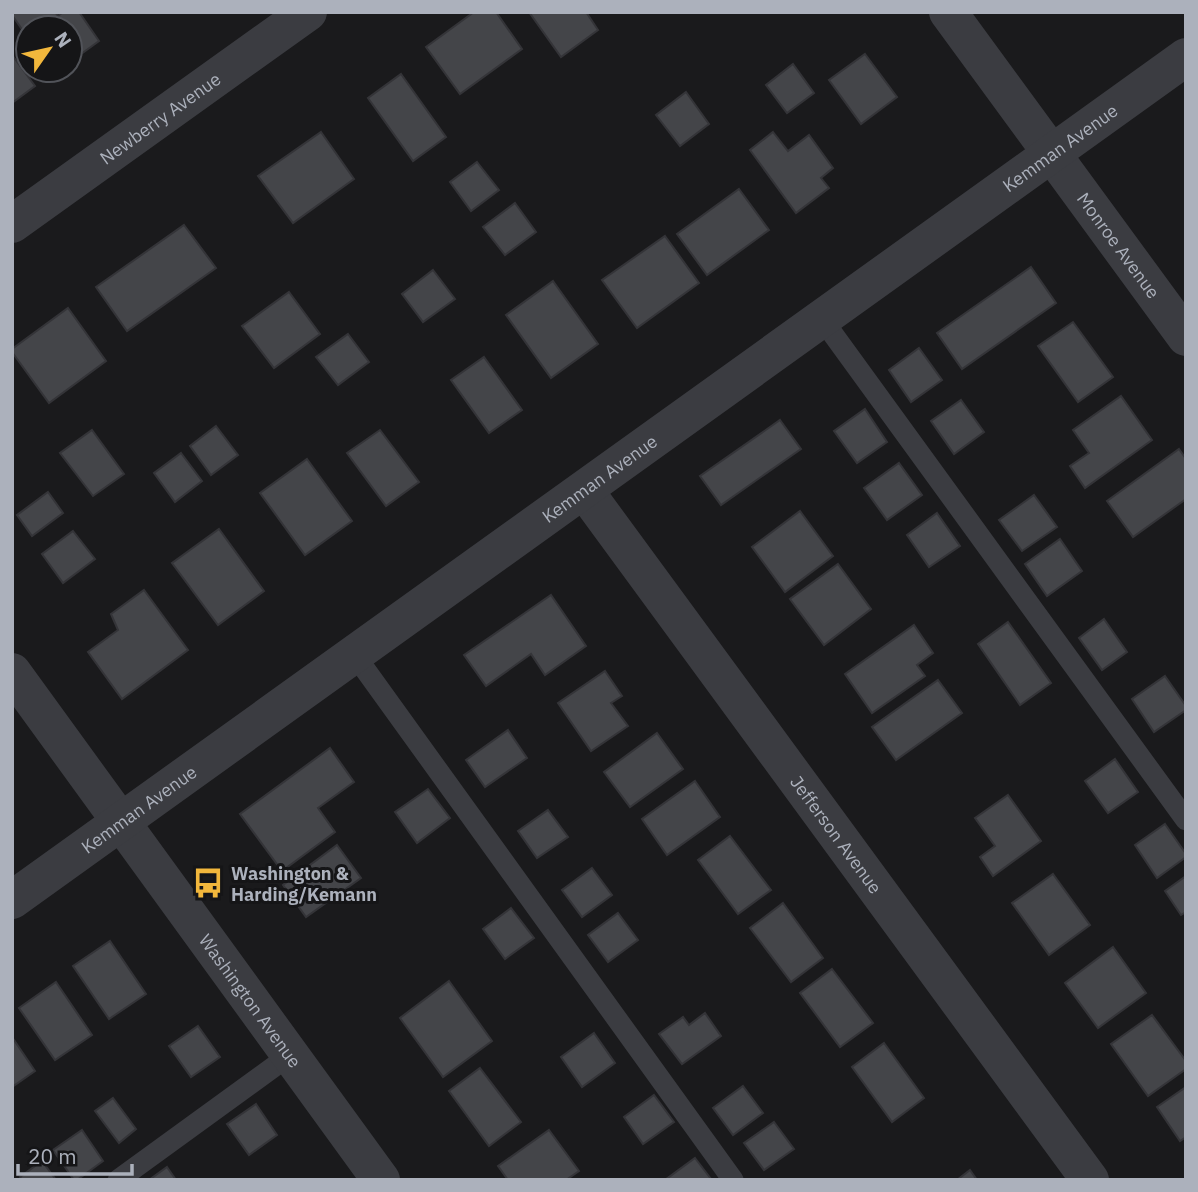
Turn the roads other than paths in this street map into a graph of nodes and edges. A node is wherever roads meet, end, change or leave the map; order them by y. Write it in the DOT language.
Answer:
graph roads {
  1 [pos="308,12"];
  2 [pos="948,12"];
  3 [pos="1186,57"];
  4 [pos="1052,153"];
  5 [pos="12,224"];
  6 [pos="822,319"];
  7 [pos="1186,337"];
  8 [pos="584,490"];
  9 [pos="354,654"];
  10 [pos="12,672"];
  11 [pos="1186,820"];
  12 [pos="121,821"];
  13 [pos="12,900"];
  14 [pos="290,1055"];
  15 [pos="118,1180"];
  16 [pos="381,1180"];
  17 [pos="733,1180"];
  18 [pos="1090,1180"];
  1 -- 5 [label="street, Newberry Avenue"];
  2 -- 4 [label="street, Monroe Avenue"];
  3 -- 4 [label="street, Kemman Avenue"];
  4 -- 6 [label="street, Kemman Avenue"];
  4 -- 7 [label="street, Monroe Avenue"];
  6 -- 8 [label="street, Kemman Avenue"];
  6 -- 11 [label="lane"];
  8 -- 9 [label="street, Kemman Avenue"];
  8 -- 18 [label="street, Jefferson Avenue"];
  9 -- 12 [label="street, Kemman Avenue"];
  9 -- 17 [label="lane"];
  10 -- 12 [label="street, Washington Avenue"];
  12 -- 13 [label="street, Kemman Avenue"];
  12 -- 14 [label="street, Washington Avenue"];
  14 -- 15 [label="lane"];
  14 -- 16 [label="street, Washington Avenue"];
}
